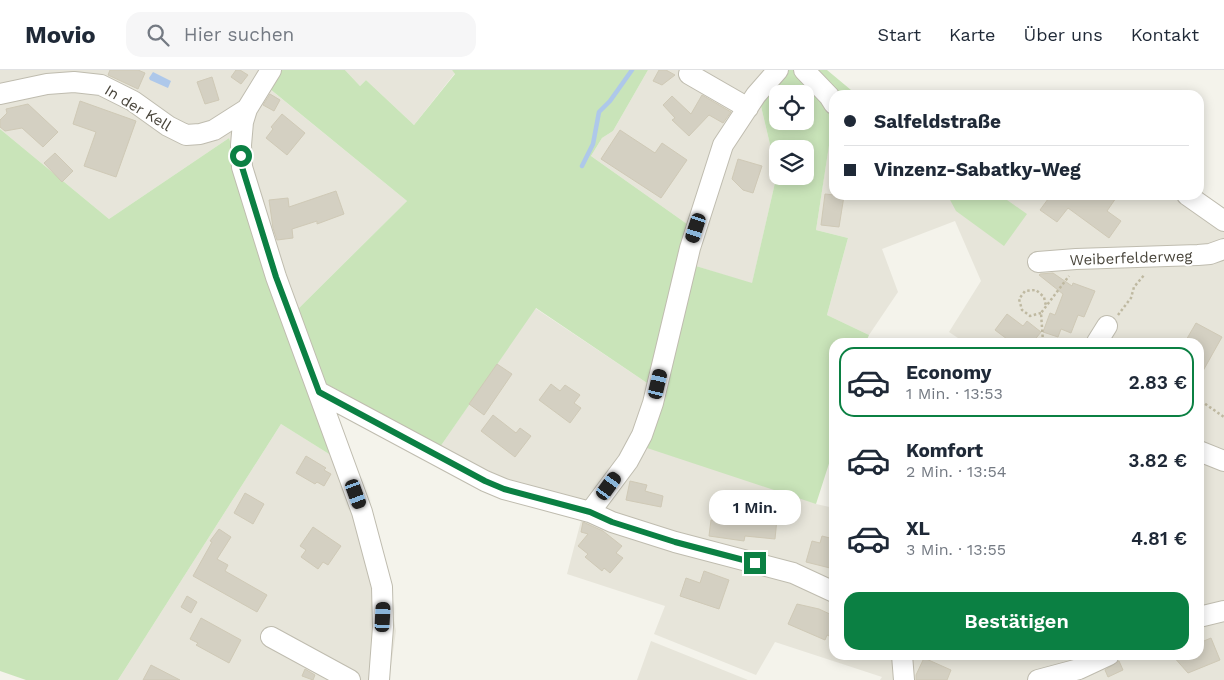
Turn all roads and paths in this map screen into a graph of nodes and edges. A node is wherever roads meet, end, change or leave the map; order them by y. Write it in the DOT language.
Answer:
graph roads {
  1 [pos="272,70"];
  2 [pos="778,70"];
  3 [pos="804,70"];
  4 [pos="689,74"];
  5 [pos="0,94"];
  6 [pos="829,96"];
  7 [pos="748,108"];
  8 [pos="247,109"];
  9 [pos="1194,200"];
  10 [pos="1224,221"];
  11 [pos="1224,249"];
  12 [pos="1164,257"];
  13 [pos="1076,259"];
  14 [pos="1038,262"];
  15 [pos="1046,306"];
  16 [pos="1041,313"];
  17 [pos="1102,334"];
  18 [pos="1043,338"];
  19 [pos="319,392"];
  20 [pos="1204,403"];
  21 [pos="1224,417"];
  22 [pos="1204,452"];
  23 [pos="1224,461"];
  24 [pos="590,512"];
  25 [pos="829,590"];
  26 [pos="1224,611"];
  27 [pos="1204,616"];
  28 [pos="271,637"];
  29 [pos="902,660"];
  30 [pos="1099,660"];
  31 [pos="350,680"];
  32 [pos="379,680"];
  33 [pos="904,680"];
  34 [pos="1038,680"];
  1 -- 8 [label="street"];
  2 -- 7 [label="street"];
  3 -- 6 [label="street"];
  4 -- 7 [label="street"];
  5 -- 8 [label="street, In der Kell"];
  7 -- 24 [label="street"];
  8 -- 19 [label="street"];
  9 -- 10 [label="street"];
  11 -- 12 [label="street, Weiberfelderweg"];
  12 -- 13 [label="street, Weiberfelderweg"];
  12 -- 17 [label="path"];
  13 -- 14 [label="street, Weiberfelderweg"];
  13 -- 15 [label="path"];
  15 -- 16 [label="path"];
  15 -- 16 [label="path"];
  16 -- 18 [label="path"];
  19 -- 24 [label="street"];
  19 -- 32 [label="street"];
  20 -- 21 [label="path"];
  22 -- 23 [label="street"];
  24 -- 25 [label="street"];
  26 -- 27 [label="street"];
  28 -- 31 [label="street"];
  29 -- 33 [label="street"];
  30 -- 34 [label="street"];
}
